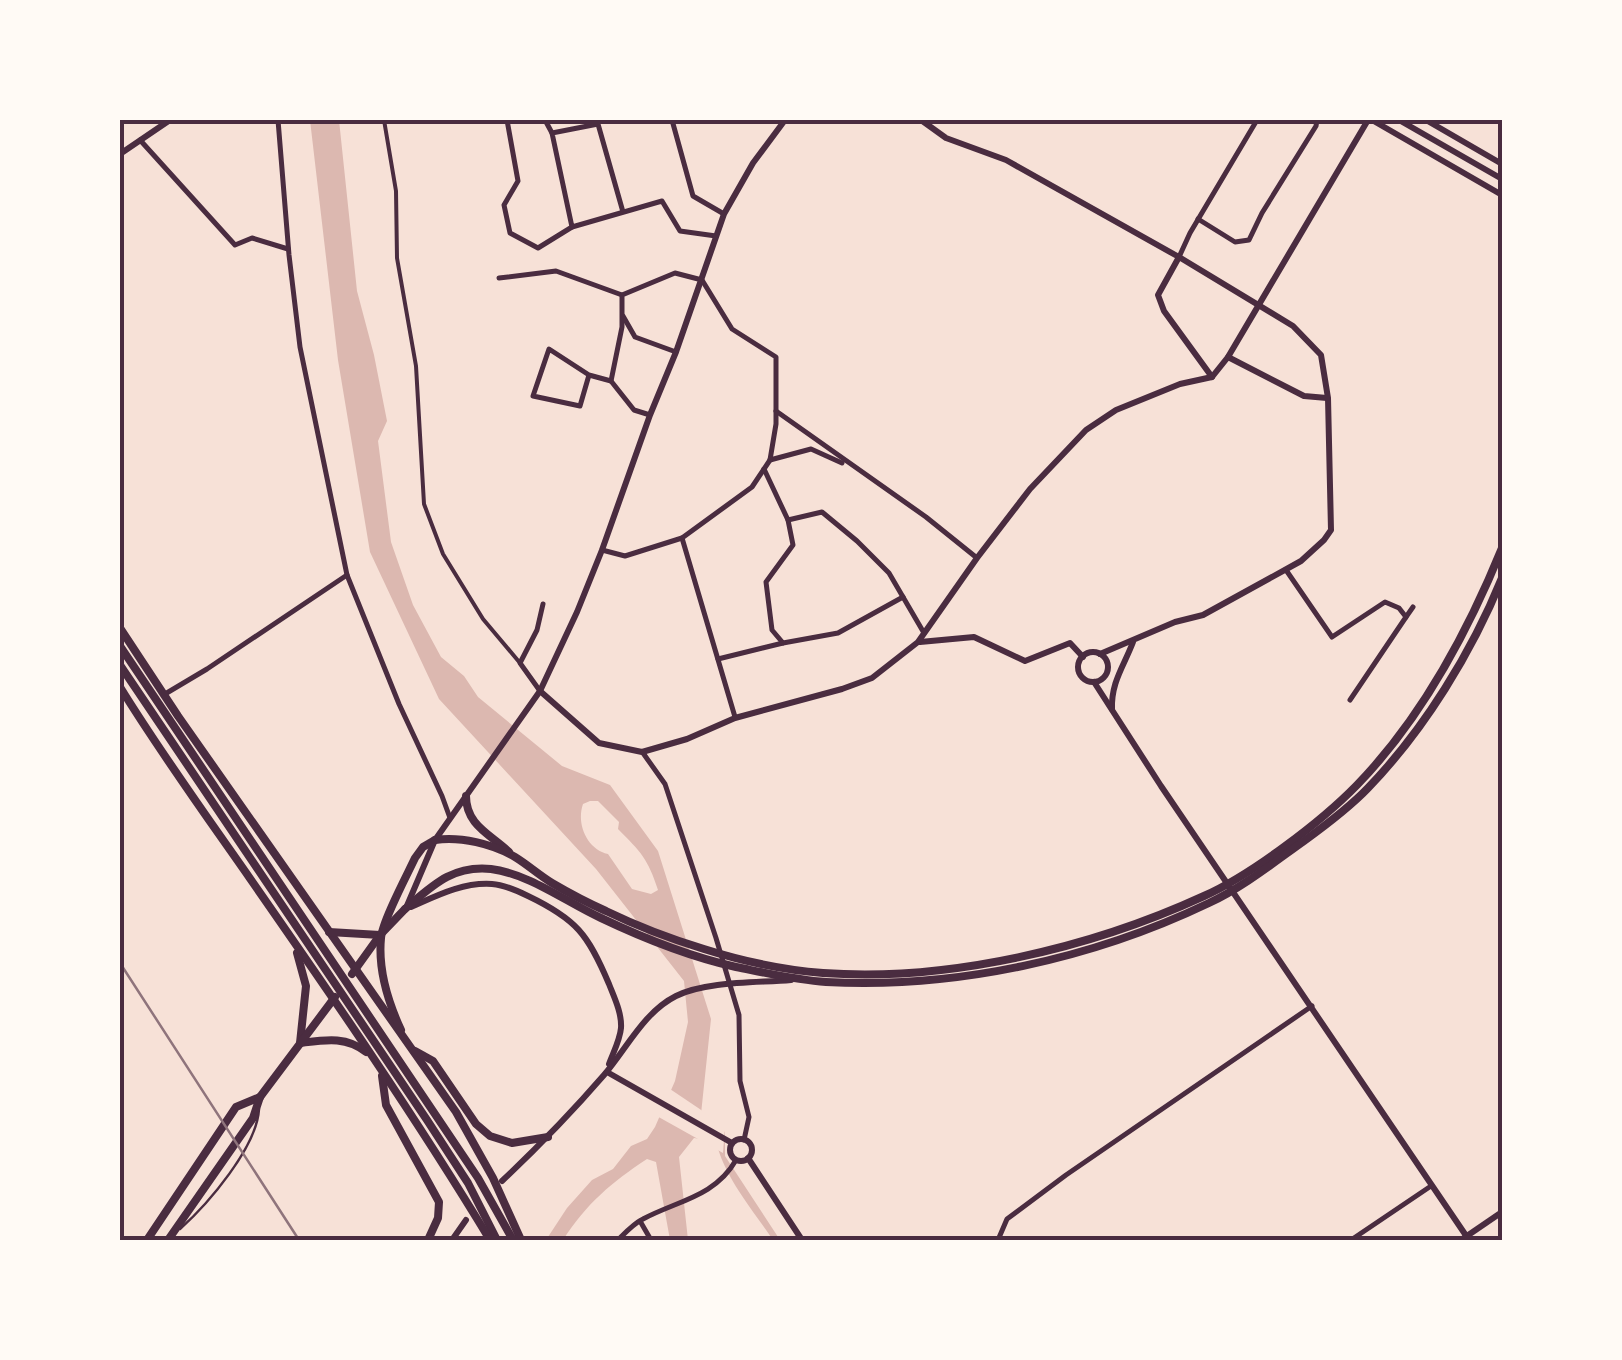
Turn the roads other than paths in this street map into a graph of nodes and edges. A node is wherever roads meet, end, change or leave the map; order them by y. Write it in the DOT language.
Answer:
graph roads {
  1 [pos="170,120"];
  2 [pos="278,120"];
  3 [pos="384,120"];
  4 [pos="507,120"];
  5 [pos="546,120"];
  6 [pos="672,120"];
  7 [pos="785,120"];
  8 [pos="921,120"];
  9 [pos="1257,120"];
  10 [pos="1317,120"];
  11 [pos="1370,120"];
  12 [pos="1400,120"];
  13 [pos="1426,120"];
  14 [pos="552,133"];
  15 [pos="140,140"];
  16 [pos="120,154"];
  17 [pos="1502,164"];
  18 [pos="1502,179"];
  19 [pos="1502,195"];
  20 [pos="623,212"];
  21 [pos="724,214"];
  22 [pos="1198,220"];
  23 [pos="572,227"];
  24 [pos="716,236"];
  25 [pos="289,249"];
  26 [pos="1179,256"];
  27 [pos="499,278"];
  28 [pos="702,280"];
  29 [pos="622,295"];
  30 [pos="1258,304"];
  31 [pos="622,314"];
  32 [pos="676,352"];
  33 [pos="1228,357"];
  34 [pos="589,374"];
  35 [pos="1212,376"];
  36 [pos="611,381"];
  37 [pos="1328,398"];
  38 [pos="776,410"];
  39 [pos="650,414"];
  40 [pos="770,460"];
  41 [pos="854,468"];
  42 [pos="764,469"];
  43 [pos="788,520"];
  44 [pos="682,538"];
  45 [pos="1502,548"];
  46 [pos="602,550"];
  47 [pos="977,558"];
  48 [pos="1286,570"];
  49 [pos="346,575"];
  50 [pos="1502,578"];
  51 [pos="903,596"];
  52 [pos="544,604"];
  53 [pos="1413,607"];
  54 [pos="1406,617"];
  55 [pos="120,628"];
  56 [pos="924,633"];
  57 [pos="1134,640"];
  58 [pos="918,642"];
  59 [pos="783,643"];
  60 [pos="120,646"];
  61 [pos="1100,654"];
  62 [pos="1082,657"];
  63 [pos="718,659"];
  64 [pos="520,663"];
  65 [pos="120,665"];
  66 [pos="1094,682"];
  67 [pos="120,687"];
  68 [pos="540,691"];
  69 [pos="164,695"];
  70 [pos="1350,700"];
  71 [pos="1112,710"];
  72 [pos="735,718"];
  73 [pos="642,752"];
  74 [pos="467,795"];
  75 [pos="450,818"];
  76 [pos="435,840"];
  77 [pos="512,855"];
  78 [pos="1258,870"];
  79 [pos="550,886"];
  80 [pos="1210,898"];
  81 [pos="405,910"];
  82 [pos="329,932"];
  83 [pos="380,935"];
  84 [pos="294,944"];
  85 [pos="748,965"];
  86 [pos="354,970"];
  87 [pos="802,979"];
  88 [pos="332,1000"];
  89 [pos="1312,1006"];
  90 [pos="390,1020"];
  91 [pos="300,1043"];
  92 [pos="364,1044"];
  93 [pos="410,1046"];
  94 [pos="372,1056"];
  95 [pos="382,1071"];
  96 [pos="606,1072"];
  97 [pos="260,1098"];
  98 [pos="548,1137"];
  99 [pos="744,1140"];
  100 [pos="732,1143"];
  101 [pos="748,1158"];
  102 [pos="734,1164"];
  103 [pos="502,1180"];
  104 [pos="1432,1185"];
  105 [pos="1502,1212"];
  106 [pos="466,1220"];
  107 [pos="636,1223"];
  108 [pos="1466,1239"];
  109 [pos="147,1240"];
  110 [pos="168,1240"];
  111 [pos="428,1240"];
  112 [pos="452,1240"];
  113 [pos="493,1240"];
  114 [pos="513,1240"];
  115 [pos="521,1240"];
  116 [pos="618,1240"];
  117 [pos="651,1240"];
  118 [pos="802,1240"];
  119 [pos="998,1240"];
  120 [pos="1350,1240"];
  1 -- 15 [label="street"];
  2 -- 25 [label="street"];
  3 -- 64 [label="street"];
  4 -- 23 [label="street"];
  5 -- 14 [label="street"];
  6 -- 21 [label="street"];
  7 -- 21 [label="street"];
  8 -- 26 [label="street"];
  9 -- 22 [label="street"];
  10 -- 22 [label="street"];
  11 -- 19 [label="street"];
  11 -- 30 [label="street"];
  12 -- 18 [label="street"];
  13 -- 17 [label="street"];
  14 -- 20 [label="street"];
  14 -- 23 [label="street"];
  15 -- 16 [label="street"];
  15 -- 25 [label="street"];
  20 -- 23 [label="street"];
  20 -- 24 [label="street"];
  21 -- 24 [label="street"];
  22 -- 26 [label="street"];
  24 -- 28 [label="street"];
  25 -- 49 [label="street"];
  26 -- 30 [label="street"];
  26 -- 35 [label="street"];
  27 -- 29 [label="street"];
  28 -- 29 [label="street"];
  28 -- 32 [label="street"];
  28 -- 38 [label="street"];
  29 -- 31 [label="street"];
  30 -- 33 [label="street"];
  30 -- 37 [label="street"];
  31 -- 32 [label="street"];
  31 -- 36 [label="street"];
  32 -- 39 [label="street"];
  33 -- 35 [label="street"];
  33 -- 37 [label="street"];
  34 -- 34 [label="street"];
  34 -- 36 [label="street"];
  35 -- 47 [label="street"];
  36 -- 39 [label="street"];
  37 -- 48 [label="street"];
  38 -- 40 [label="street"];
  38 -- 41 [label="street"];
  39 -- 46 [label="street"];
  40 -- 41 [label="street"];
  40 -- 42 [label="street"];
  41 -- 47 [label="street"];
  42 -- 43 [label="street"];
  42 -- 44 [label="street"];
  43 -- 51 [label="street"];
  43 -- 59 [label="street"];
  44 -- 46 [label="street"];
  44 -- 63 [label="street"];
  45 -- 78 [label="main road"];
  46 -- 68 [label="street"];
  47 -- 56 [label="street"];
  48 -- 54 [label="street"];
  48 -- 57 [label="street"];
  49 -- 69 [label="street"];
  49 -- 75 [label="street"];
  50 -- 78 [label="main road"];
  51 -- 56 [label="street"];
  51 -- 59 [label="street"];
  52 -- 64 [label="street"];
  53 -- 54 [label="street"];
  54 -- 70 [label="street"];
  55 -- 69 [label="main road"];
  56 -- 58 [label="street"];
  57 -- 61 [label="street"];
  57 -- 71 [label="street"];
  58 -- 62 [label="street"];
  58 -- 72 [label="street"];
  59 -- 63 [label="street"];
  60 -- 114 [label="main road"];
  61 -- 62 [label="street"];
  61 -- 66 [label="street"];
  62 -- 66 [label="street"];
  63 -- 72 [label="street"];
  64 -- 68 [label="street"];
  65 -- 113 [label="main road"];
  66 -- 71 [label="street"];
  67 -- 84 [label="main road"];
  68 -- 73 [label="street"];
  68 -- 74 [label="street"];
  69 -- 82 [label="main road"];
  71 -- 89 [label="street"];
  72 -- 73 [label="street"];
  73 -- 99 [label="street"];
  74 -- 75 [label="street"];
  74 -- 77 [label="main road"];
  75 -- 76 [label="street"];
  76 -- 77 [label="main road"];
  76 -- 81 [label="street"];
  76 -- 83 [label="main road"];
  77 -- 79 [label="main road"];
  78 -- 80 [label="main road"];
  79 -- 81 [label="main road"];
  79 -- 85 [label="main road"];
  80 -- 85 [label="main road"];
  80 -- 87 [label="main road"];
  81 -- 83 [label="main road"];
  81 -- 96 [label="street"];
  82 -- 83 [label="main road"];
  82 -- 86 [label="main road"];
  83 -- 86 [label="main road"];
  83 -- 93 [label="main road"];
  84 -- 88 [label="main road"];
  84 -- 91 [label="main road"];
  85 -- 87 [label="main road"];
  86 -- 88 [label="main road"];
  86 -- 90 [label="main road"];
  87 -- 96 [label="street"];
  88 -- 91 [label="main road"];
  88 -- 92 [label="main road"];
  89 -- 104 [label="street"];
  89 -- 119 [label="street"];
  90 -- 92 [label="main road"];
  90 -- 93 [label="main road"];
  91 -- 94 [label="main road"];
  91 -- 97 [label="main road"];
  92 -- 94 [label="main road"];
  93 -- 98 [label="main road"];
  93 -- 115 [label="main road"];
  94 -- 95 [label="main road"];
  95 -- 111 [label="main road"];
  95 -- 113 [label="main road"];
  96 -- 98 [label="street"];
  96 -- 100 [label="street"];
  97 -- 109 [label="main road"];
  97 -- 110 [label="main road"];
  98 -- 103 [label="street"];
  99 -- 100 [label="street"];
  99 -- 101 [label="street"];
  100 -- 102 [label="street"];
  101 -- 102 [label="street"];
  101 -- 118 [label="street"];
  102 -- 107 [label="street"];
  104 -- 108 [label="street"];
  104 -- 120 [label="street"];
  105 -- 108 [label="street"];
  106 -- 112 [label="street"];
  107 -- 116 [label="street"];
  107 -- 117 [label="street"];
}
